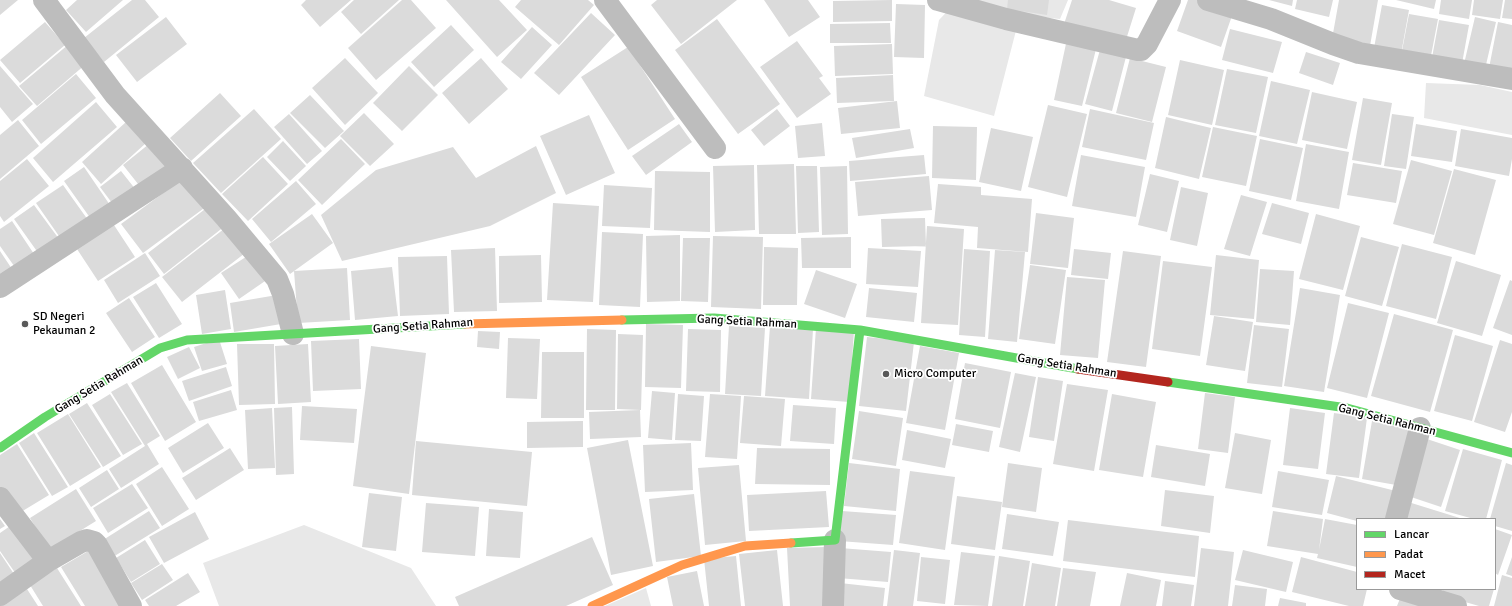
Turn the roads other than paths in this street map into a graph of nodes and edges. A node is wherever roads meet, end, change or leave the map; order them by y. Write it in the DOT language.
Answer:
graph roads {
  1 [pos="44,0"];
  2 [pos="605,0"];
  3 [pos="938,0"];
  4 [pos="1170,0"];
  5 [pos="1208,0"];
  6 [pos="1512,79"];
  7 [pos="715,148"];
  8 [pos="182,168"];
  9 [pos="0,287"];
  10 [pos="860,330"];
  11 [pos="293,334"];
  12 [pos="1420,428"];
  13 [pos="0,448"];
  14 [pos="1512,452"];
  15 [pos="0,498"];
  16 [pos="1396,518"];
  17 [pos="835,540"];
  18 [pos="48,561"];
  19 [pos="1403,590"];
  20 [pos="0,595"];
  21 [pos="131,606"];
  22 [pos="592,606"];
  23 [pos="833,606"];
  24 [pos="1456,606"];
  1 -- 8 [label="street"];
  2 -- 7 [label="street"];
  3 -- 4 [label="street"];
  5 -- 6 [label="street"];
  8 -- 9 [label="street"];
  8 -- 11 [label="street"];
  10 -- 11 [label="street, Gang Setia Rahman"];
  10 -- 12 [label="street, Gang Setia Rahman"];
  10 -- 17 [label="street"];
  11 -- 13 [label="street, Gang Setia Rahman"];
  12 -- 14 [label="street, Gang Setia Rahman"];
  12 -- 16 [label="street"];
  15 -- 18 [label="street"];
  17 -- 22 [label="street"];
  17 -- 23 [label="street"];
  18 -- 20 [label="street"];
  18 -- 21 [label="street"];
  19 -- 24 [label="street"];
}
